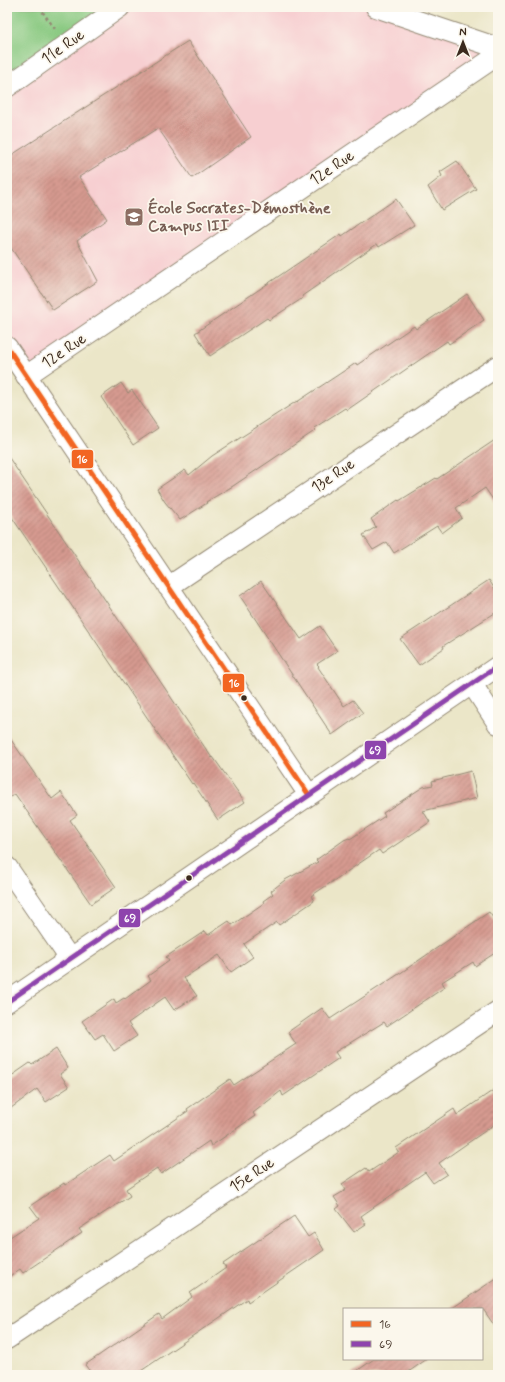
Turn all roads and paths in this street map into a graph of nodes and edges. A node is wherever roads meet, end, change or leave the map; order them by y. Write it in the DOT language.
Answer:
graph roads {
  1 [pos="39,7"];
  2 [pos="120,7"];
  3 [pos="376,7"];
  4 [pos="66,45"];
  5 [pos="498,48"];
  6 [pos="498,55"];
  7 [pos="7,87"];
  8 [pos="7,347"];
  9 [pos="498,366"];
  10 [pos="26,376"];
  11 [pos="168,587"];
  12 [pos="498,666"];
  13 [pos="472,684"];
  14 [pos="498,724"];
  15 [pos="309,795"];
  16 [pos="7,867"];
  17 [pos="70,959"];
  18 [pos="7,1002"];
  19 [pos="498,1011"];
  20 [pos="7,1339"];
  1 -- 4 [label="path"];
  2 -- 4 [label="street, 11e Rue"];
  3 -- 5 [label="street"];
  4 -- 7 [label="street, 11e Rue"];
  6 -- 10 [label="street, 12e Rue"];
  8 -- 10 [label="street"];
  9 -- 11 [label="street, 13e Rue"];
  10 -- 11 [label="street"];
  11 -- 15 [label="street"];
  12 -- 13 [label="street"];
  13 -- 14 [label="street"];
  13 -- 15 [label="street"];
  15 -- 17 [label="street"];
  16 -- 17 [label="street"];
  17 -- 18 [label="street"];
  19 -- 20 [label="street, 15e Rue"];
}
